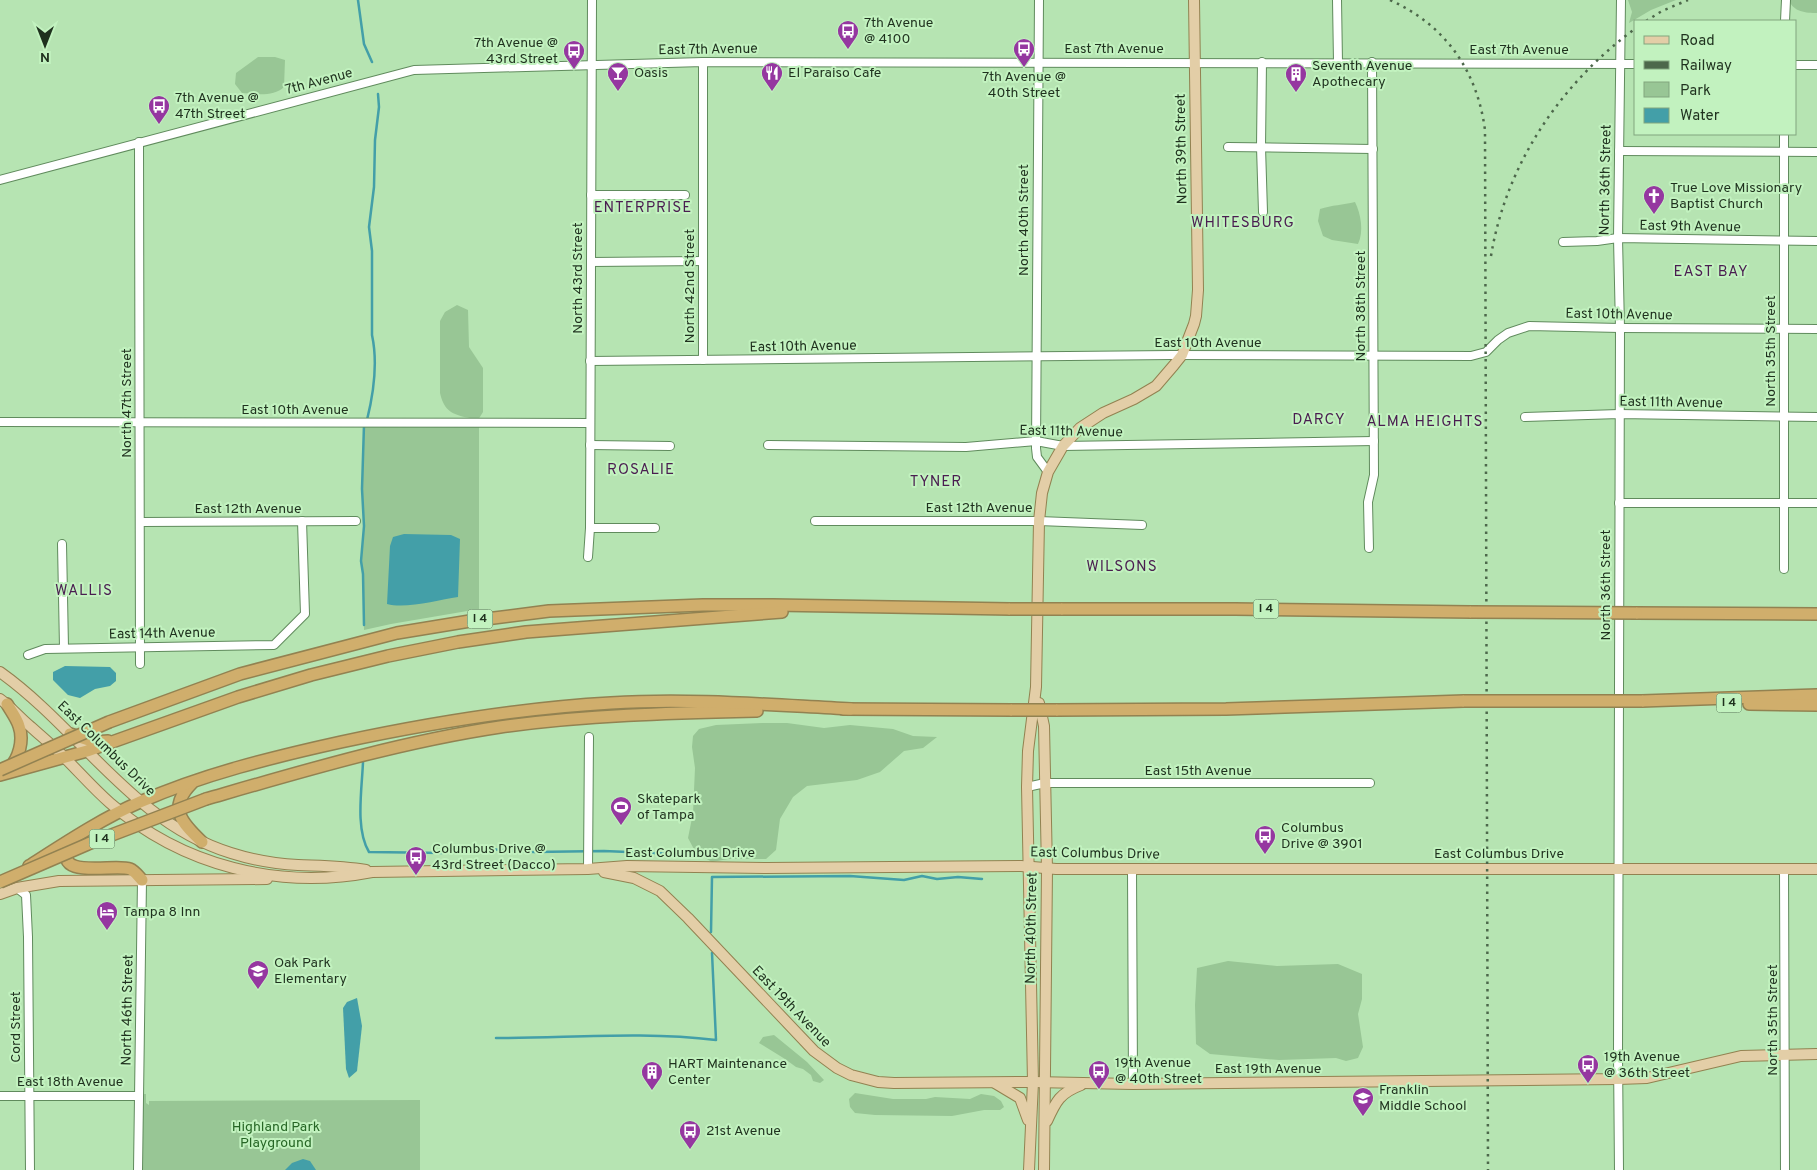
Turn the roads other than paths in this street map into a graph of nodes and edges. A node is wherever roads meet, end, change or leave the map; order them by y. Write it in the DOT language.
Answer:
graph roads {
  1 [pos="592,0"];
  2 [pos="1039,0"];
  3 [pos="1194,0"];
  4 [pos="1337,0"];
  5 [pos="1621,0"];
  6 [pos="1786,0"];
  7 [pos="1785,20"];
  8 [pos="703,62"];
  9 [pos="1039,62"];
  10 [pos="1195,62"];
  11 [pos="1262,62"];
  12 [pos="1338,62"];
  13 [pos="1372,62"];
  14 [pos="1620,63"];
  15 [pos="1634,64"];
  16 [pos="1797,65"];
  17 [pos="1817,65"];
  18 [pos="592,66"];
  19 [pos="1784,135"];
  20 [pos="139,142"];
  21 [pos="1228,147"];
  22 [pos="1261,147"];
  23 [pos="1373,149"];
  24 [pos="1619,151"];
  25 [pos="1784,152"];
  26 [pos="1817,152"];
  27 [pos="0,180"];
  28 [pos="591,195"];
  29 [pos="685,195"];
  30 [pos="1263,212"];
  31 [pos="1618,238"];
  32 [pos="1784,241"];
  33 [pos="1817,241"];
  34 [pos="1563,242"];
  35 [pos="591,262"];
  36 [pos="703,262"];
  37 [pos="1620,328"];
  38 [pos="1783,328"];
  39 [pos="1817,329"];
  40 [pos="1182,355"];
  41 [pos="1374,356"];
  42 [pos="1037,357"];
  43 [pos="703,360"];
  44 [pos="590,361"];
  45 [pos="1619,414"];
  46 [pos="1525,417"];
  47 [pos="1784,417"];
  48 [pos="1817,417"];
  49 [pos="0,422"];
  50 [pos="139,422"];
  51 [pos="590,423"];
  52 [pos="1374,440"];
  53 [pos="1036,441"];
  54 [pos="590,445"];
  55 [pos="768,445"];
  56 [pos="670,446"];
  57 [pos="1064,446"];
  58 [pos="1048,472"];
  59 [pos="1619,503"];
  60 [pos="1783,503"];
  61 [pos="1817,503"];
  62 [pos="302,521"];
  63 [pos="356,521"];
  64 [pos="815,521"];
  65 [pos="1038,521"];
  66 [pos="140,522"];
  67 [pos="1142,525"];
  68 [pos="590,528"];
  69 [pos="655,528"];
  70 [pos="62,544"];
  71 [pos="1369,548"];
  72 [pos="588,557"];
  73 [pos="1784,569"];
  74 [pos="866,606"];
  75 [pos="1817,613"];
  76 [pos="140,647"];
  77 [pos="64,648"];
  78 [pos="28,655"];
  79 [pos="140,664"];
  80 [pos="0,672"];
  81 [pos="1036,687"];
  82 [pos="1817,695"];
  83 [pos="1642,701"];
  84 [pos="4,702"];
  85 [pos="1817,705"];
  86 [pos="850,709"];
  87 [pos="69,734"];
  88 [pos="589,738"];
  89 [pos="117,741"];
  90 [pos="87,751"];
  91 [pos="64,757"];
  92 [pos="1,774"];
  93 [pos="192,782"];
  94 [pos="1045,783"];
  95 [pos="1370,783"];
  96 [pos="1027,787"];
  97 [pos="140,802"];
  98 [pos="121,812"];
  99 [pos="79,834"];
  100 [pos="202,842"];
  101 [pos="660,867"];
  102 [pos="1029,867"];
  103 [pos="1618,868"];
  104 [pos="588,869"];
  105 [pos="1046,869"];
  106 [pos="1132,869"];
  107 [pos="1784,869"];
  108 [pos="1817,869"];
  109 [pos="372,872"];
  110 [pos="292,878"];
  111 [pos="142,880"];
  112 [pos="0,883"];
  113 [pos="651,886"];
  114 [pos="17,888"];
  115 [pos="0,894"];
  116 [pos="1785,1054"];
  117 [pos="1817,1054"];
  118 [pos="1618,1079"];
  119 [pos="994,1082"];
  120 [pos="1032,1082"];
  121 [pos="1045,1082"];
  122 [pos="1084,1083"];
  123 [pos="1132,1084"];
  124 [pos="0,1096"];
  125 [pos="29,1096"];
  126 [pos="139,1096"];
  127 [pos="1044,1127"];
  128 [pos="1031,1128"];
  129 [pos="30,1170"];
  130 [pos="138,1170"];
  131 [pos="1029,1170"];
  132 [pos="1044,1170"];
  133 [pos="1619,1170"];
  134 [pos="1785,1170"];
  1 -- 18 [label="street, North 43rd Street"];
  2 -- 9 [label="street, North 40th Street"];
  3 -- 10 [label="main road, North 39th Street"];
  4 -- 12 [label="street"];
  5 -- 14 [label="street, North 36th Street"];
  6 -- 7 [label="street"];
  8 -- 9 [label="street, East 7th Avenue"];
  8 -- 18 [label="street, East 7th Avenue"];
  8 -- 36 [label="street, North 42nd Street"];
  9 -- 10 [label="street, East 7th Avenue"];
  9 -- 42 [label="street, North 40th Street"];
  10 -- 11 [label="street, East 7th Avenue"];
  10 -- 40 [label="main road, North 39th Street"];
  11 -- 12 [label="street, East 7th Avenue"];
  11 -- 22 [label="street"];
  12 -- 13 [label="street, East 7th Avenue"];
  13 -- 14 [label="street, East 7th Avenue"];
  13 -- 23 [label="street, North 38th Street"];
  14 -- 15 [label="street, East 7th Avenue"];
  14 -- 24 [label="street, North 36th Street"];
  16 -- 17 [label="street"];
  18 -- 20 [label="street, 7th Avenue"];
  18 -- 28 [label="street, North 43rd Street"];
  19 -- 25 [label="street, North 35th Street"];
  20 -- 27 [label="street, 7th Avenue"];
  20 -- 50 [label="street, North 47th Street"];
  21 -- 22 [label="street"];
  22 -- 23 [label="street"];
  22 -- 30 [label="street"];
  23 -- 41 [label="street, North 38th Street"];
  24 -- 25 [label="street"];
  24 -- 31 [label="street, North 36th Street"];
  25 -- 26 [label="street"];
  25 -- 32 [label="street, North 35th Street"];
  28 -- 29 [label="street"];
  28 -- 35 [label="street, North 43rd Street"];
  31 -- 32 [label="street, East 9th Avenue"];
  31 -- 34 [label="street, East 9th Avenue"];
  31 -- 37 [label="street, North 36th Street"];
  32 -- 33 [label="street, East 9th Avenue"];
  32 -- 38 [label="street, North 35th Street"];
  35 -- 36 [label="street"];
  35 -- 44 [label="street, North 43rd Street"];
  36 -- 43 [label="street, North 42nd Street"];
  37 -- 38 [label="street, East 10th Avenue"];
  37 -- 41 [label="street, East 10th Avenue"];
  37 -- 45 [label="street, North 36th Street"];
  38 -- 39 [label="street, East 10th Avenue"];
  38 -- 47 [label="street, North 35th Street"];
  40 -- 41 [label="street, East 10th Avenue"];
  40 -- 42 [label="street, East 10th Avenue"];
  40 -- 57 [label="main road, North 40th Street"];
  41 -- 52 [label="street, North 38th Street"];
  42 -- 43 [label="street, East 10th Avenue"];
  42 -- 53 [label="street, North 40th Street"];
  43 -- 44 [label="street, East 10th Avenue"];
  44 -- 51 [label="street, North 43rd Street"];
  45 -- 46 [label="street, East 11th Avenue"];
  45 -- 47 [label="street, East 11th Avenue"];
  45 -- 59 [label="street, North 36th Street"];
  47 -- 48 [label="street, East 11th Avenue"];
  47 -- 60 [label="street, North 35th Street"];
  49 -- 50 [label="street, East 10th Avenue"];
  50 -- 51 [label="street, East 10th Avenue"];
  50 -- 66 [label="street, North 47th Street"];
  51 -- 54 [label="street, North 43rd Street"];
  52 -- 57 [label="street, East 11th Avenue"];
  52 -- 71 [label="street, North 38th Street"];
  53 -- 55 [label="street, East 11th Avenue"];
  53 -- 57 [label="street, East 11th Avenue"];
  53 -- 58 [label="street, North 40th Street"];
  54 -- 56 [label="street"];
  54 -- 68 [label="street, North 43rd Street"];
  57 -- 58 [label="main road, North 40th Street"];
  58 -- 65 [label="main road, North 40th Street"];
  59 -- 60 [label="street"];
  59 -- 103 [label="street, North 36th Street"];
  60 -- 61 [label="street"];
  60 -- 73 [label="street, North 35th Street"];
  62 -- 63 [label="street, East 12th Avenue"];
  62 -- 66 [label="street, East 12th Avenue"];
  62 -- 76 [label="street, East 14th Avenue"];
  64 -- 65 [label="street, East 12th Avenue"];
  65 -- 67 [label="street, East 12th Avenue"];
  65 -- 81 [label="main road, North 40th Street"];
  66 -- 76 [label="street, North 47th Street"];
  68 -- 69 [label="street"];
  68 -- 72 [label="street, North 43rd Street"];
  70 -- 77 [label="street"];
  74 -- 75 [label="highway, I 4, bridge"];
  74 -- 89 [label="highway"];
  74 -- 92 [label="highway, I 4, bridge"];
  76 -- 77 [label="street, East 14th Avenue"];
  76 -- 79 [label="street, North 47th Street"];
  77 -- 78 [label="street, East 14th Avenue"];
  80 -- 87 [label="main road, East Columbus Drive"];
  81 -- 94 [label="main road, North 40th Street"];
  81 -- 96 [label="main road, North 40th Street"];
  82 -- 83 [label="highway"];
  83 -- 85 [label="highway, I 4"];
  83 -- 86 [label="highway, I 4, bridge"];
  84 -- 91 [label="main road, East Columbus Drive"];
  84 -- 92 [label="highway"];
  86 -- 93 [label="highway"];
  86 -- 112 [label="highway, I 4, bridge"];
  87 -- 89 [label="highway"];
  87 -- 90 [label="main road, East Columbus Drive"];
  88 -- 104 [label="street"];
  89 -- 90 [label="highway"];
  90 -- 91 [label="highway"];
  90 -- 97 [label="main road, East Columbus Drive"];
  91 -- 92 [label="highway"];
  91 -- 98 [label="main road, East Columbus Drive"];
  93 -- 97 [label="highway"];
  93 -- 100 [label="highway"];
  94 -- 95 [label="street, East 15th Avenue"];
  94 -- 96 [label="street, East 15th Avenue"];
  94 -- 105 [label="main road, North 40th Street"];
  96 -- 102 [label="main road, North 40th Street"];
  97 -- 98 [label="highway"];
  97 -- 100 [label="main road, East Columbus Drive"];
  98 -- 99 [label="highway"];
  98 -- 110 [label="main road, East Columbus Drive"];
  99 -- 111 [label="highway"];
  99 -- 112 [label="highway"];
  100 -- 109 [label="main road, East Columbus Drive"];
  101 -- 102 [label="main road, East Columbus Drive"];
  101 -- 104 [label="main road, East Columbus Drive"];
  101 -- 113 [label="main road"];
  102 -- 105 [label="main road, East Columbus Drive"];
  102 -- 120 [label="main road, North 40th Street"];
  103 -- 106 [label="main road, East Columbus Drive"];
  103 -- 107 [label="main road, East Columbus Drive"];
  103 -- 118 [label="street, North 36th Street"];
  104 -- 109 [label="main road, East Columbus Drive"];
  104 -- 113 [label="main road, East 19th Avenue"];
  105 -- 106 [label="main road, East Columbus Drive"];
  105 -- 121 [label="main road, North 40th Street"];
  106 -- 123 [label="street"];
  107 -- 108 [label="main road, East Columbus Drive"];
  107 -- 116 [label="street, North 35th Street"];
  109 -- 110 [label="main road, East Columbus Drive"];
  110 -- 111 [label="main road"];
  111 -- 114 [label="main road"];
  111 -- 126 [label="street, North 46th Street"];
  113 -- 119 [label="main road, East 19th Avenue"];
  114 -- 115 [label="main road"];
  114 -- 125 [label="street, Cord Street"];
  116 -- 117 [label="main road"];
  116 -- 118 [label="main road, East 19th Avenue"];
  116 -- 134 [label="street, North 35th Street"];
  118 -- 123 [label="main road, East 19th Avenue"];
  118 -- 133 [label="street, North 36th Street"];
  119 -- 120 [label="main road, East 19th Avenue"];
  119 -- 128 [label="main road"];
  120 -- 121 [label="main road, East 19th Avenue"];
  120 -- 128 [label="main road, North 40th Street"];
  121 -- 122 [label="main road, East 19th Avenue"];
  121 -- 127 [label="main road, North 40th Street"];
  122 -- 123 [label="main road, East 19th Avenue"];
  122 -- 127 [label="main road"];
  124 -- 125 [label="street, East 18th Avenue"];
  125 -- 126 [label="street, East 18th Avenue"];
  125 -- 129 [label="street, Cord Street"];
  126 -- 130 [label="street, North 46th Street"];
  127 -- 132 [label="main road, North 40th Street"];
  128 -- 131 [label="main road, North 40th Street"];
}
